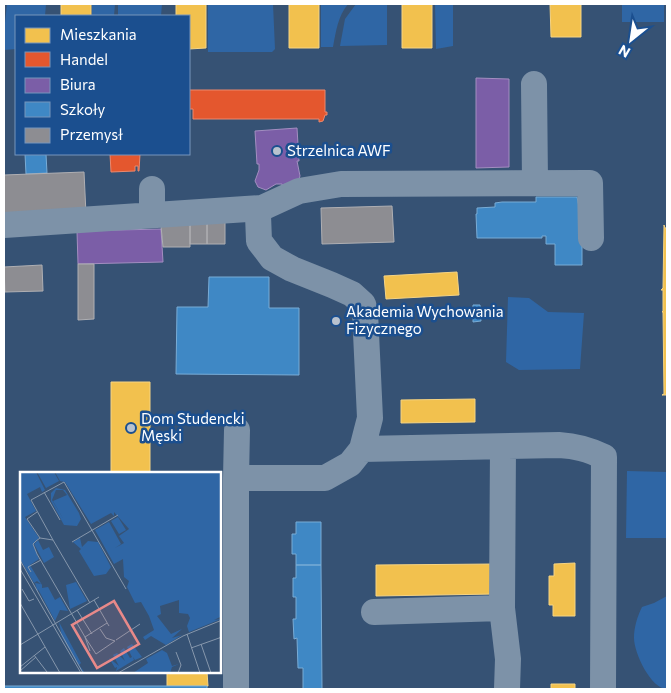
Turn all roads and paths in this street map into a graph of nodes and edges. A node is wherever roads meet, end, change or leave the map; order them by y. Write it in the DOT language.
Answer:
graph roads {
  1 [pos="534,84"];
  2 [pos="535,182"];
  3 [pos="152,188"];
  4 [pos="262,208"];
  5 [pos="152,215"];
  6 [pos="4,225"];
  7 [pos="591,238"];
  8 [pos="237,430"];
  9 [pos="503,447"];
  10 [pos="362,449"];
  11 [pos="236,478"];
  12 [pos="502,608"];
  13 [pos="374,612"];
  14 [pos="236,689"];
  15 [pos="507,689"];
  16 [pos="603,689"];
  1 -- 2 [label="street"];
  2 -- 4 [label="street"];
  2 -- 7 [label="street"];
  3 -- 5 [label="street"];
  4 -- 5 [label="street"];
  4 -- 10 [label="street"];
  5 -- 6 [label="street"];
  8 -- 11 [label="street"];
  9 -- 10 [label="street"];
  9 -- 12 [label="street"];
  9 -- 16 [label="street"];
  10 -- 11 [label="street"];
  11 -- 14 [label="street"];
  12 -- 13 [label="street"];
  12 -- 15 [label="street"];
}
